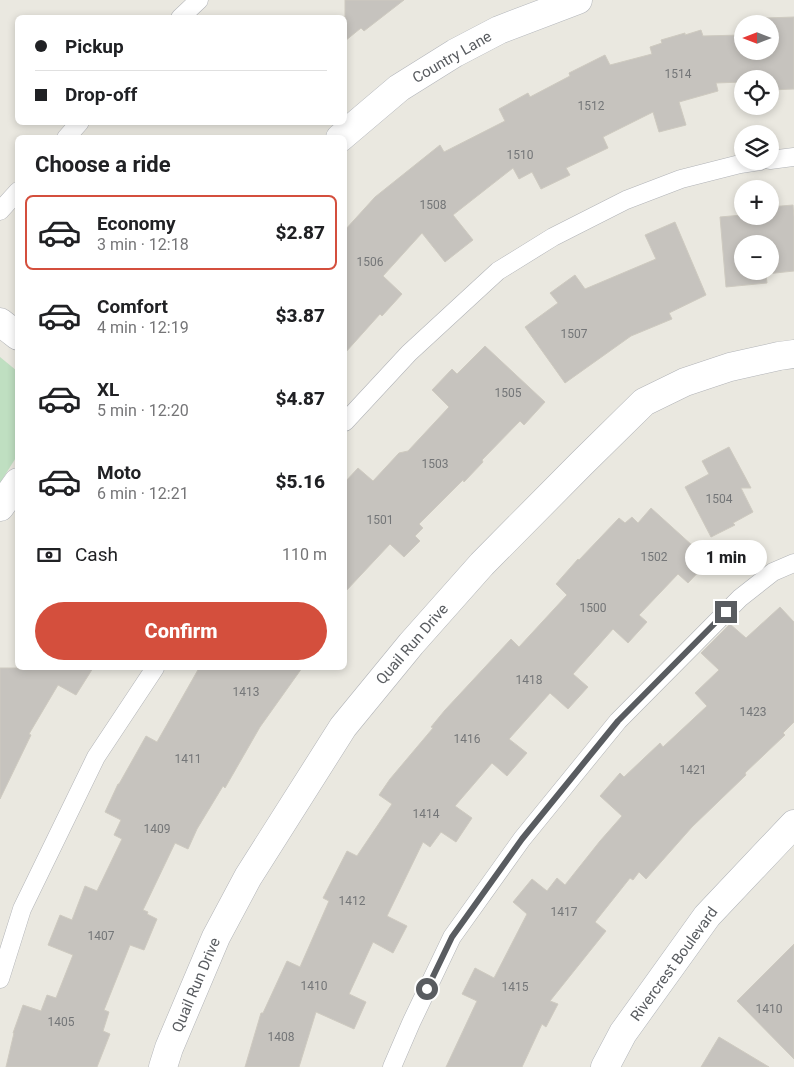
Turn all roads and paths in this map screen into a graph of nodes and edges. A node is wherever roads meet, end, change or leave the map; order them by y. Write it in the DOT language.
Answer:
graph roads {
  1 [pos="199,0"];
  2 [pos="578,0"];
  3 [pos="183,15"];
  4 [pos="77,125"];
  5 [pos="69,135"];
  6 [pos="344,135"];
  7 [pos="794,157"];
  8 [pos="779,159"];
  9 [pos="734,166"];
  10 [pos="15,194"];
  11 [pos="0,211"];
  12 [pos="0,322"];
  13 [pos="15,334"];
  14 [pos="794,354"];
  15 [pos="347,420"];
  16 [pos="15,486"];
  17 [pos="0,506"];
  18 [pos="794,563"];
  19 [pos="154,670"];
  20 [pos="794,824"];
  21 [pos="0,979"];
  22 [pos="163,1067"];
  23 [pos="392,1067"];
  24 [pos="605,1067"];
  1 -- 3 [label="lane"];
  2 -- 6 [label="street, Country Lane"];
  4 -- 5 [label="lane"];
  7 -- 8 [label="lane"];
  9 -- 15 [label="lane"];
  10 -- 11 [label="lane"];
  12 -- 13 [label="street"];
  14 -- 22 [label="street, Quail Run Drive"];
  16 -- 17 [label="street"];
  18 -- 23 [label="lane"];
  19 -- 21 [label="lane"];
  20 -- 24 [label="street, Rivercrest Boulevard"];
}
